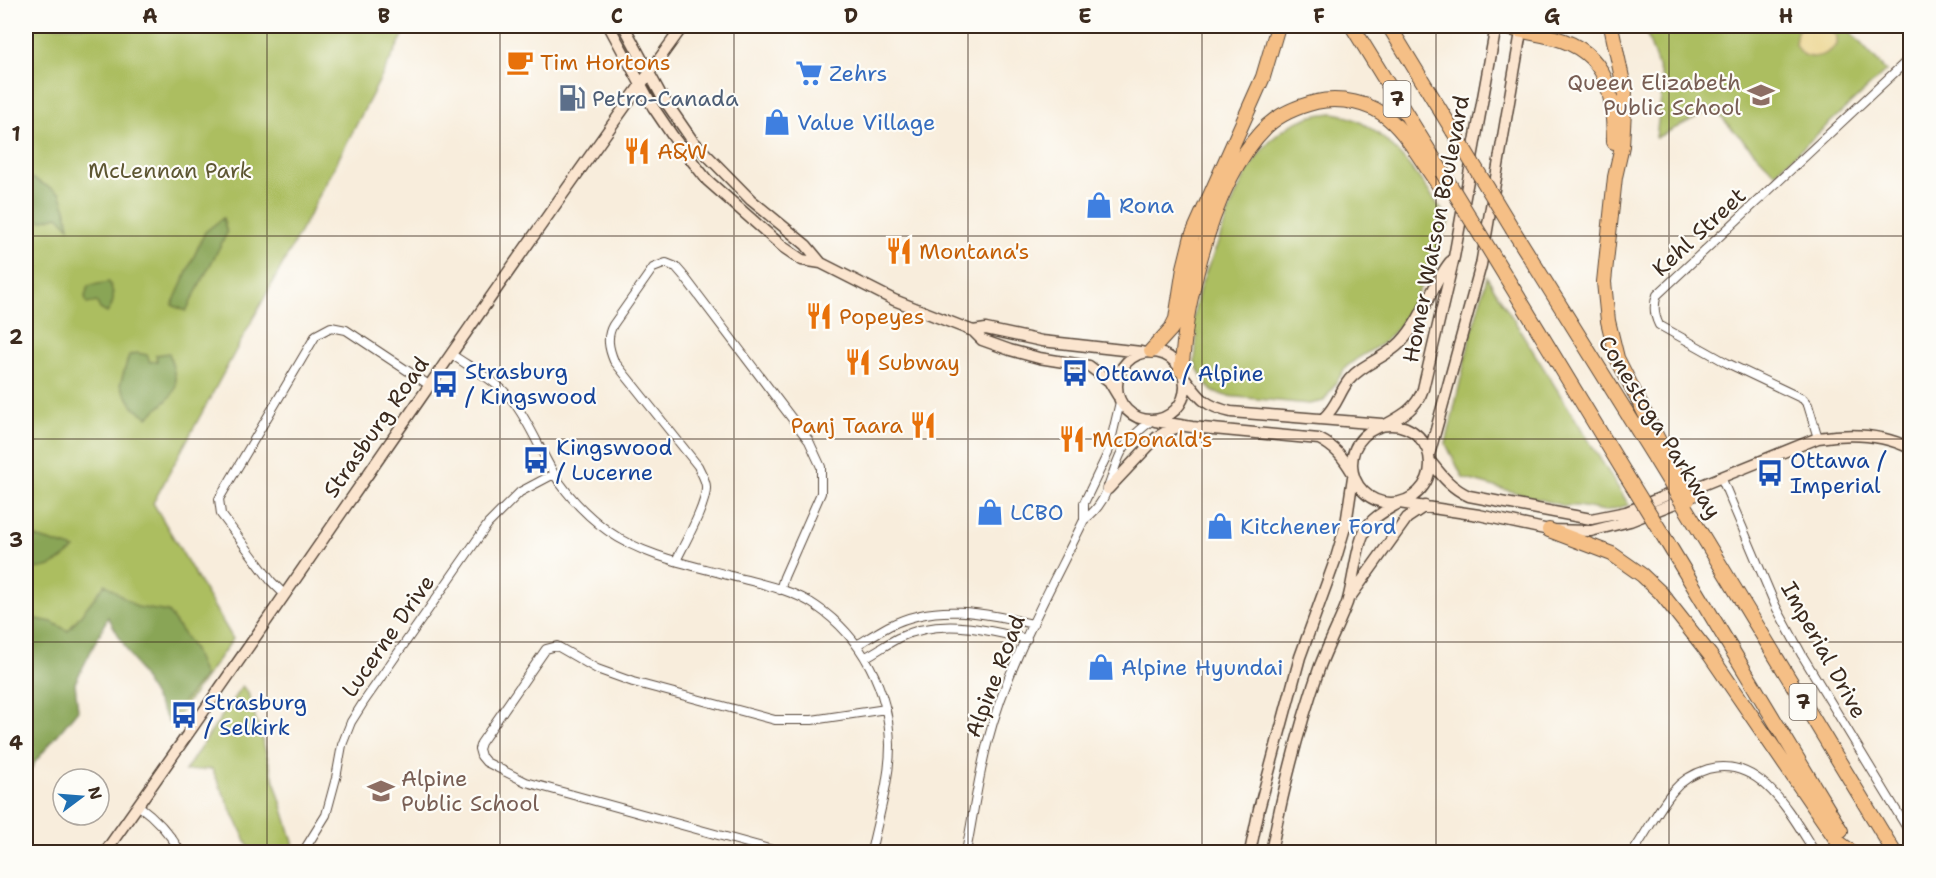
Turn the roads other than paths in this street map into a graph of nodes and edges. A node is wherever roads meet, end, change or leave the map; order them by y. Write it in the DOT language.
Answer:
graph roads {
  1 [pos="609,26"];
  2 [pos="624,26"];
  3 [pos="683,26"];
  4 [pos="1278,26"];
  5 [pos="1352,26"];
  6 [pos="1389,26"];
  7 [pos="1496,26"];
  8 [pos="1500,26"];
  9 [pos="1611,26"];
  10 [pos="1521,28"];
  11 [pos="1911,58"];
  12 [pos="649,70"];
  13 [pos="640,82"];
  14 [pos="1615,177"];
  15 [pos="1479,232"];
  16 [pos="1454,256"];
  17 [pos="821,263"];
  18 [pos="973,331"];
  19 [pos="1147,352"];
  20 [pos="451,354"];
  21 [pos="1183,374"];
  22 [pos="429,385"];
  23 [pos="1119,399"];
  24 [pos="1323,419"];
  25 [pos="1151,421"];
  26 [pos="1388,424"];
  27 [pos="1182,426"];
  28 [pos="1818,438"];
  29 [pos="1911,448"];
  30 [pos="1660,455"];
  31 [pos="1430,458"];
  32 [pos="554,474"];
  33 [pos="1353,475"];
  34 [pos="1721,477"];
  35 [pos="1702,485"];
  36 [pos="1108,489"];
  37 [pos="1400,503"];
  38 [pos="1425,506"];
  39 [pos="1084,520"];
  40 [pos="1549,530"];
  41 [pos="676,561"];
  42 [pos="780,590"];
  43 [pos="284,594"];
  44 [pos="1347,601"];
  45 [pos="971,612"];
  46 [pos="905,620"];
  47 [pos="1033,624"];
  48 [pos="969,627"];
  49 [pos="909,634"];
  50 [pos="1027,639"];
  51 [pos="857,645"];
  52 [pos="866,657"];
  53 [pos="886,709"];
  54 [pos="138,805"];
  55 [pos="1911,833"];
  56 [pos="105,852"];
  57 [pos="181,852"];
  58 [pos="303,852"];
  59 [pos="780,852"];
  60 [pos="871,852"];
  61 [pos="966,852"];
  62 [pos="1250,852"];
  63 [pos="1271,852"];
  64 [pos="1634,852"];
  65 [pos="1815,852"];
  66 [pos="1853,852"];
  67 [pos="1894,852"];
  1 -- 13 [label="main road"];
  2 -- 12 [label="main road"];
  3 -- 12 [label="main road, Strasburg Road"];
  4 -- 19 [label="highway"];
  5 -- 15 [label="highway, 7, bridge"];
  6 -- 30 [label="highway, Conestoga Parkway / 7, bridge"];
  7 -- 16 [label="main road, Homer Watson Boulevard"];
  8 -- 10 [label="highway"];
  9 -- 14 [label="highway"];
  10 -- 14 [label="highway"];
  10 -- 31 [label="main road, Homer Watson Boulevard"];
  11 -- 28 [label="street, Kehl Street"];
  12 -- 13 [label="main road, Strasburg Road"];
  12 -- 17 [label="main road"];
  13 -- 17 [label="main road"];
  13 -- 20 [label="main road, Strasburg Road"];
  14 -- 30 [label="highway"];
  15 -- 21 [label="highway"];
  15 -- 66 [label="highway, 7, bridge"];
  16 -- 24 [label="main road"];
  16 -- 26 [label="main road, Homer Watson Boulevard"];
  17 -- 18 [label="main road"];
  18 -- 19 [label="main road"];
  18 -- 23 [label="main road"];
  19 -- 21 [label="main road"];
  19 -- 23 [label="main road"];
  20 -- 22 [label="main road, Strasburg Road"];
  20 -- 32 [label="street"];
  21 -- 24 [label="main road"];
  21 -- 25 [label="main road"];
  22 -- 43 [label="main road, Strasburg Road"];
  22 -- 43 [label="street"];
  23 -- 25 [label="main road"];
  23 -- 39 [label="street, Alpine Road"];
  24 -- 26 [label="main road"];
  25 -- 27 [label="main road"];
  25 -- 36 [label="street, Alpine Road"];
  26 -- 31 [label="main road"];
  26 -- 33 [label="main road"];
  27 -- 33 [label="main road"];
  27 -- 36 [label="main road"];
  28 -- 29 [label="main road"];
  28 -- 34 [label="main road"];
  30 -- 67 [label="highway, Conestoga Parkway / 7, bridge"];
  31 -- 35 [label="main road"];
  31 -- 37 [label="main road"];
  32 -- 41 [label="street"];
  32 -- 58 [label="street, Lucerne Drive"];
  33 -- 37 [label="main road"];
  33 -- 62 [label="main road"];
  34 -- 35 [label="main road"];
  34 -- 55 [label="street, Imperial Drive"];
  35 -- 40 [label="main road"];
  36 -- 39 [label="street, Alpine Road"];
  37 -- 38 [label="main road"];
  37 -- 44 [label="main road"];
  38 -- 40 [label="main road"];
  38 -- 44 [label="main road"];
  39 -- 47 [label="street, Alpine Road"];
  40 -- 66 [label="highway"];
  41 -- 42 [label="street"];
  41 -- 42 [label="street"];
  42 -- 51 [label="street"];
  43 -- 54 [label="main road, Strasburg Road"];
  44 -- 63 [label="main road"];
  45 -- 46 [label="street"];
  45 -- 47 [label="street"];
  45 -- 48 [label="street"];
  46 -- 49 [label="street"];
  46 -- 51 [label="street"];
  47 -- 50 [label="street, Alpine Road"];
  48 -- 49 [label="street"];
  48 -- 50 [label="street"];
  49 -- 52 [label="street"];
  50 -- 61 [label="street, Alpine Road"];
  51 -- 52 [label="street"];
  52 -- 53 [label="street"];
  53 -- 59 [label="street"];
  53 -- 60 [label="street"];
  54 -- 56 [label="main road, Strasburg Road"];
  54 -- 57 [label="street"];
  64 -- 65 [label="street"];
}
